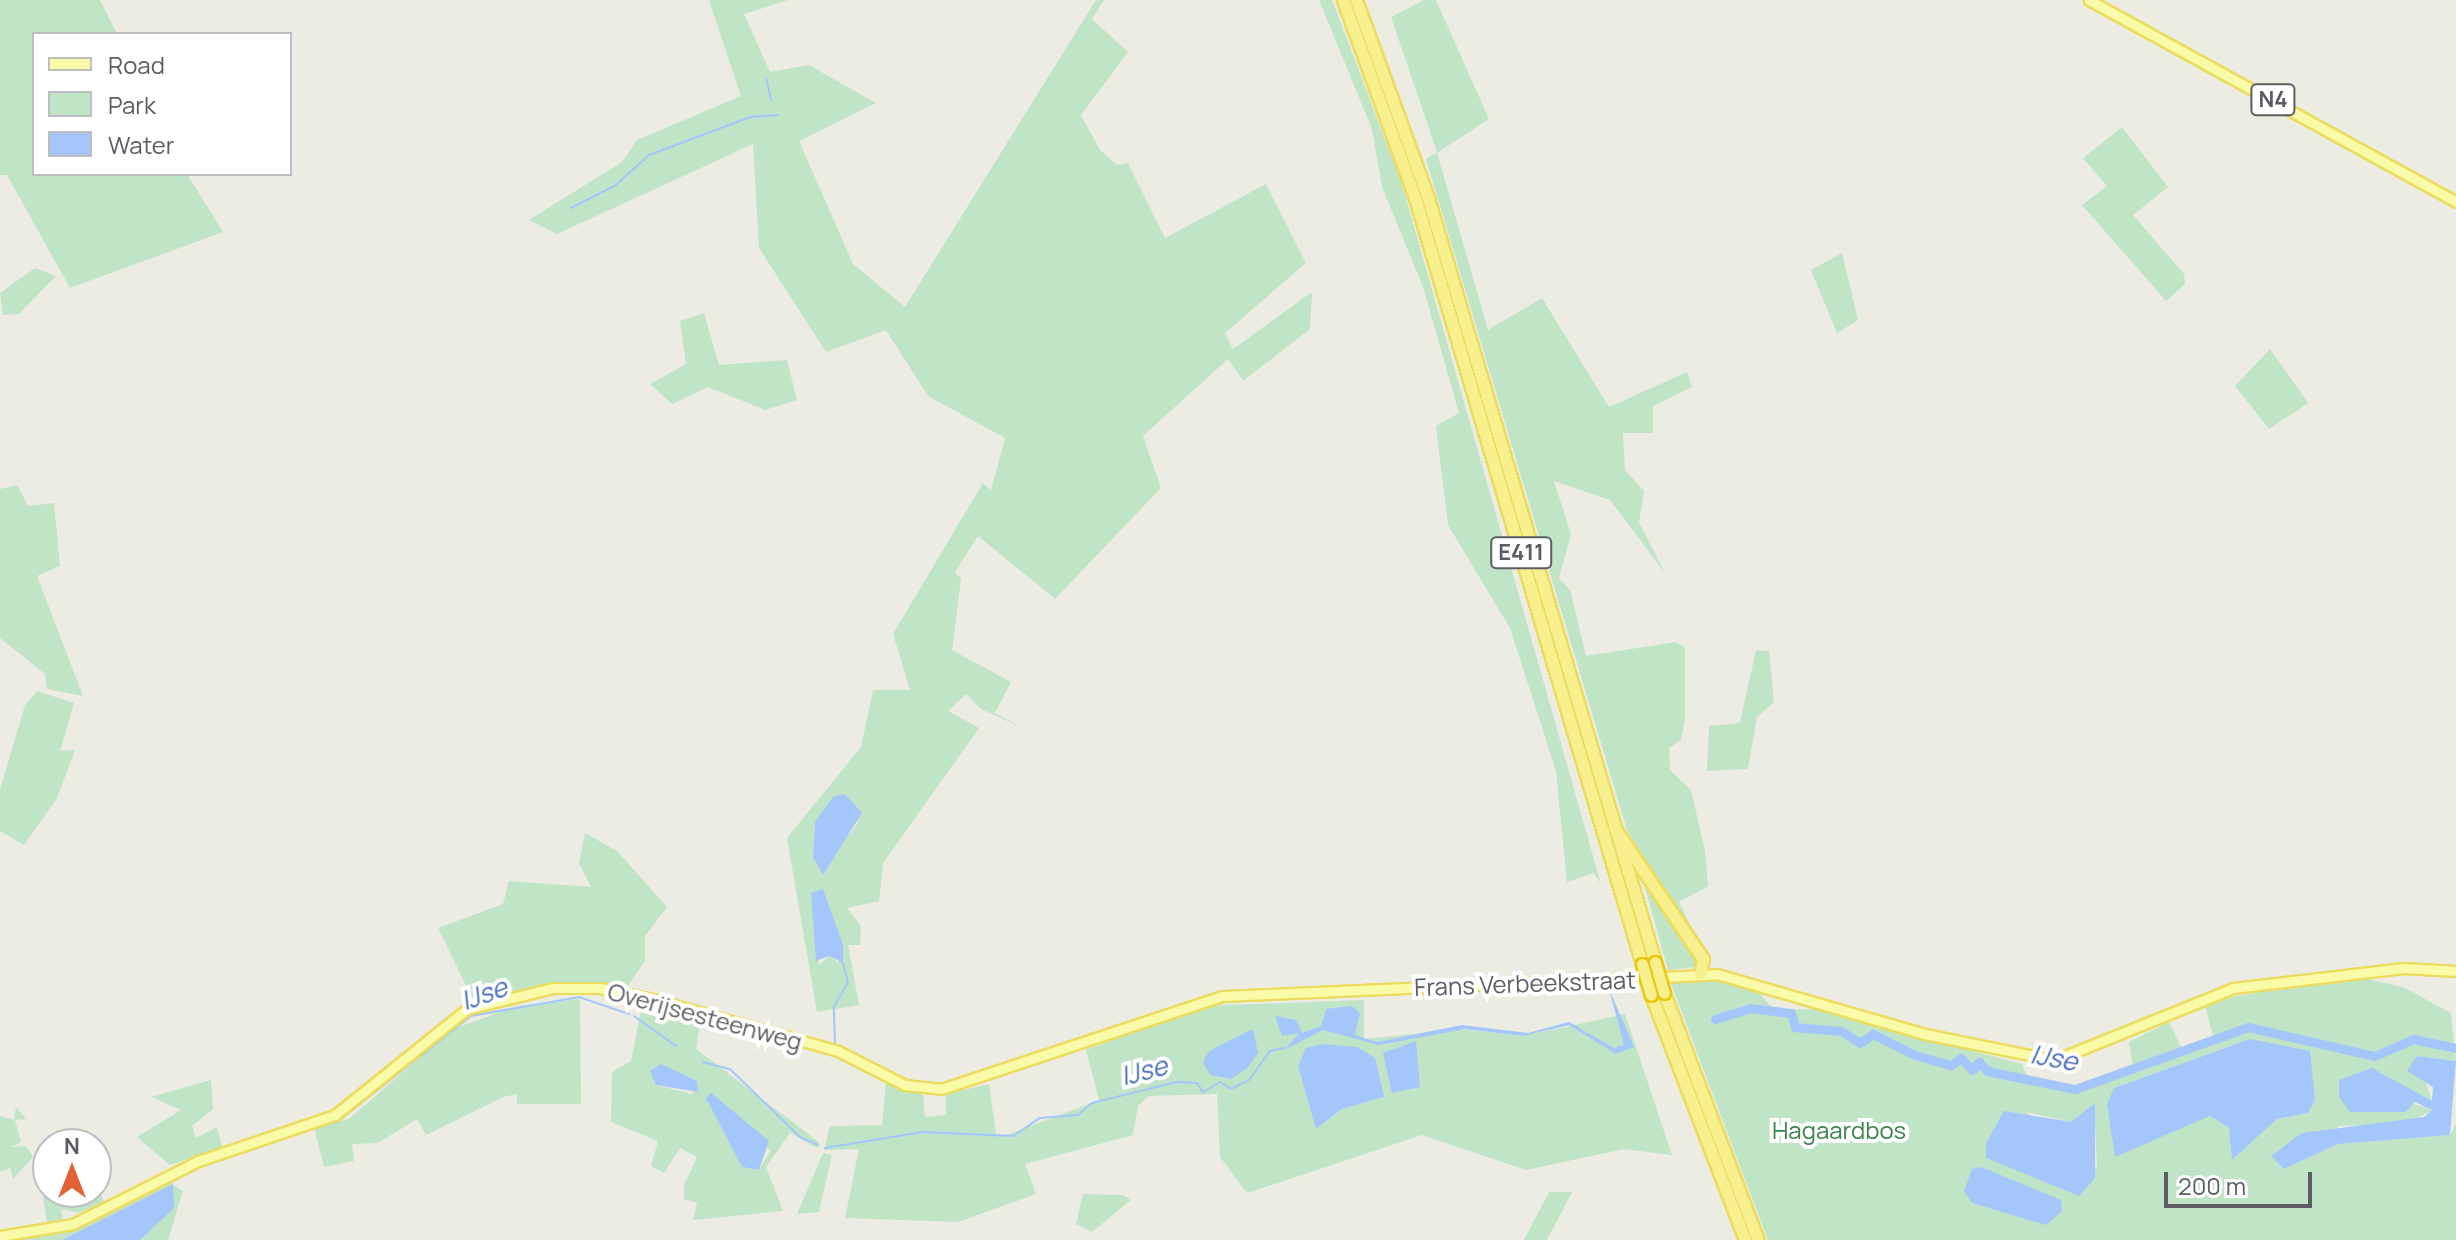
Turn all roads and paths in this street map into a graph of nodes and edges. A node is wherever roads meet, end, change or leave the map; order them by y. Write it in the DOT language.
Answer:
graph roads {
  1 [pos="1343,0"];
  2 [pos="1356,0"];
  3 [pos="2089,0"];
  4 [pos="2456,202"];
  5 [pos="1614,827"];
  6 [pos="1703,959"];
  7 [pos="2456,971"];
  8 [pos="1700,974"];
  9 [pos="1714,974"];
  10 [pos="1658,994"];
  11 [pos="831,1049"];
  12 [pos="0,1236"];
  13 [pos="1745,1240"];
  14 [pos="1758,1240"];
  1 -- 10 [label="highway, E411, bridge"];
  2 -- 5 [label="highway, E411"];
  3 -- 4 [label="main road, N4"];
  5 -- 6 [label="highway"];
  5 -- 10 [label="highway, E411, bridge"];
  6 -- 8 [label="highway"];
  6 -- 9 [label="highway"];
  7 -- 9 [label="main road, Frans Verbeekstraat"];
  8 -- 9 [label="main road, Frans Verbeekstraat"];
  8 -- 11 [label="main road, Frans Verbeekstraat"];
  10 -- 13 [label="highway, E411"];
  10 -- 14 [label="highway, E411"];
  11 -- 12 [label="main road, Overijsesteenweg"];
}
